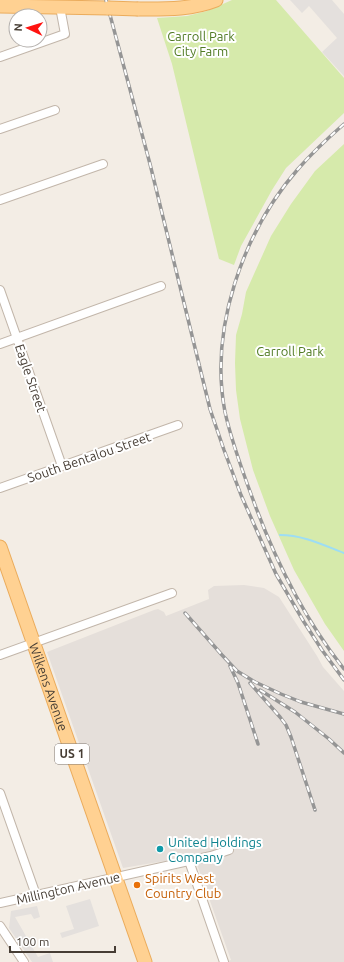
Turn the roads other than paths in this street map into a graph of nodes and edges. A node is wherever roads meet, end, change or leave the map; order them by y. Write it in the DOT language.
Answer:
graph roads {
  1 [pos="216,0"];
  2 [pos="0,6"];
  3 [pos="63,7"];
  4 [pos="0,57"];
  5 [pos="55,110"];
  6 [pos="0,129"];
  7 [pos="103,164"];
  8 [pos="0,200"];
  9 [pos="161,286"];
  10 [pos="0,290"];
  11 [pos="17,338"];
  12 [pos="0,344"];
  13 [pos="178,425"];
  14 [pos="62,466"];
  15 [pos="0,488"];
  16 [pos="0,547"];
  17 [pos="0,573"];
  18 [pos="172,593"];
  19 [pos="29,645"];
  20 [pos="0,655"];
  21 [pos="0,793"];
  22 [pos="229,850"];
  23 [pos="189,861"];
  24 [pos="111,879"];
  25 [pos="36,896"];
  26 [pos="0,903"];
  27 [pos="0,926"];
  28 [pos="24,962"];
  29 [pos="136,962"];
  30 [pos="145,962"];
  31 [pos="224,962"];
  1 -- 3 [label="main road, bridge"];
  2 -- 3 [label="main road"];
  3 -- 4 [label="street"];
  5 -- 6 [label="street"];
  7 -- 8 [label="street"];
  9 -- 11 [label="street"];
  10 -- 11 [label="street, Eagle Street"];
  11 -- 12 [label="street"];
  11 -- 14 [label="street, Eagle Street"];
  13 -- 14 [label="street, South Bentalou Street"];
  14 -- 15 [label="street, South Bentalou Street"];
  16 -- 19 [label="main road, Wilkens Avenue / US 1"];
  17 -- 19 [label="main road, Wilkens Avenue / US 1"];
  18 -- 19 [label="street"];
  19 -- 20 [label="street"];
  19 -- 24 [label="main road, Wilkens Avenue / US 1"];
  21 -- 25 [label="street"];
  22 -- 23 [label="street, Millington Avenue"];
  23 -- 24 [label="street, Millington Avenue"];
  23 -- 31 [label="street"];
  24 -- 25 [label="street, Millington Avenue"];
  24 -- 29 [label="main road, Wilkens Avenue / US 1"];
  24 -- 30 [label="main road, Wilkens Avenue / US 1"];
  25 -- 26 [label="street, Millington Avenue"];
  27 -- 28 [label="street"];
}
